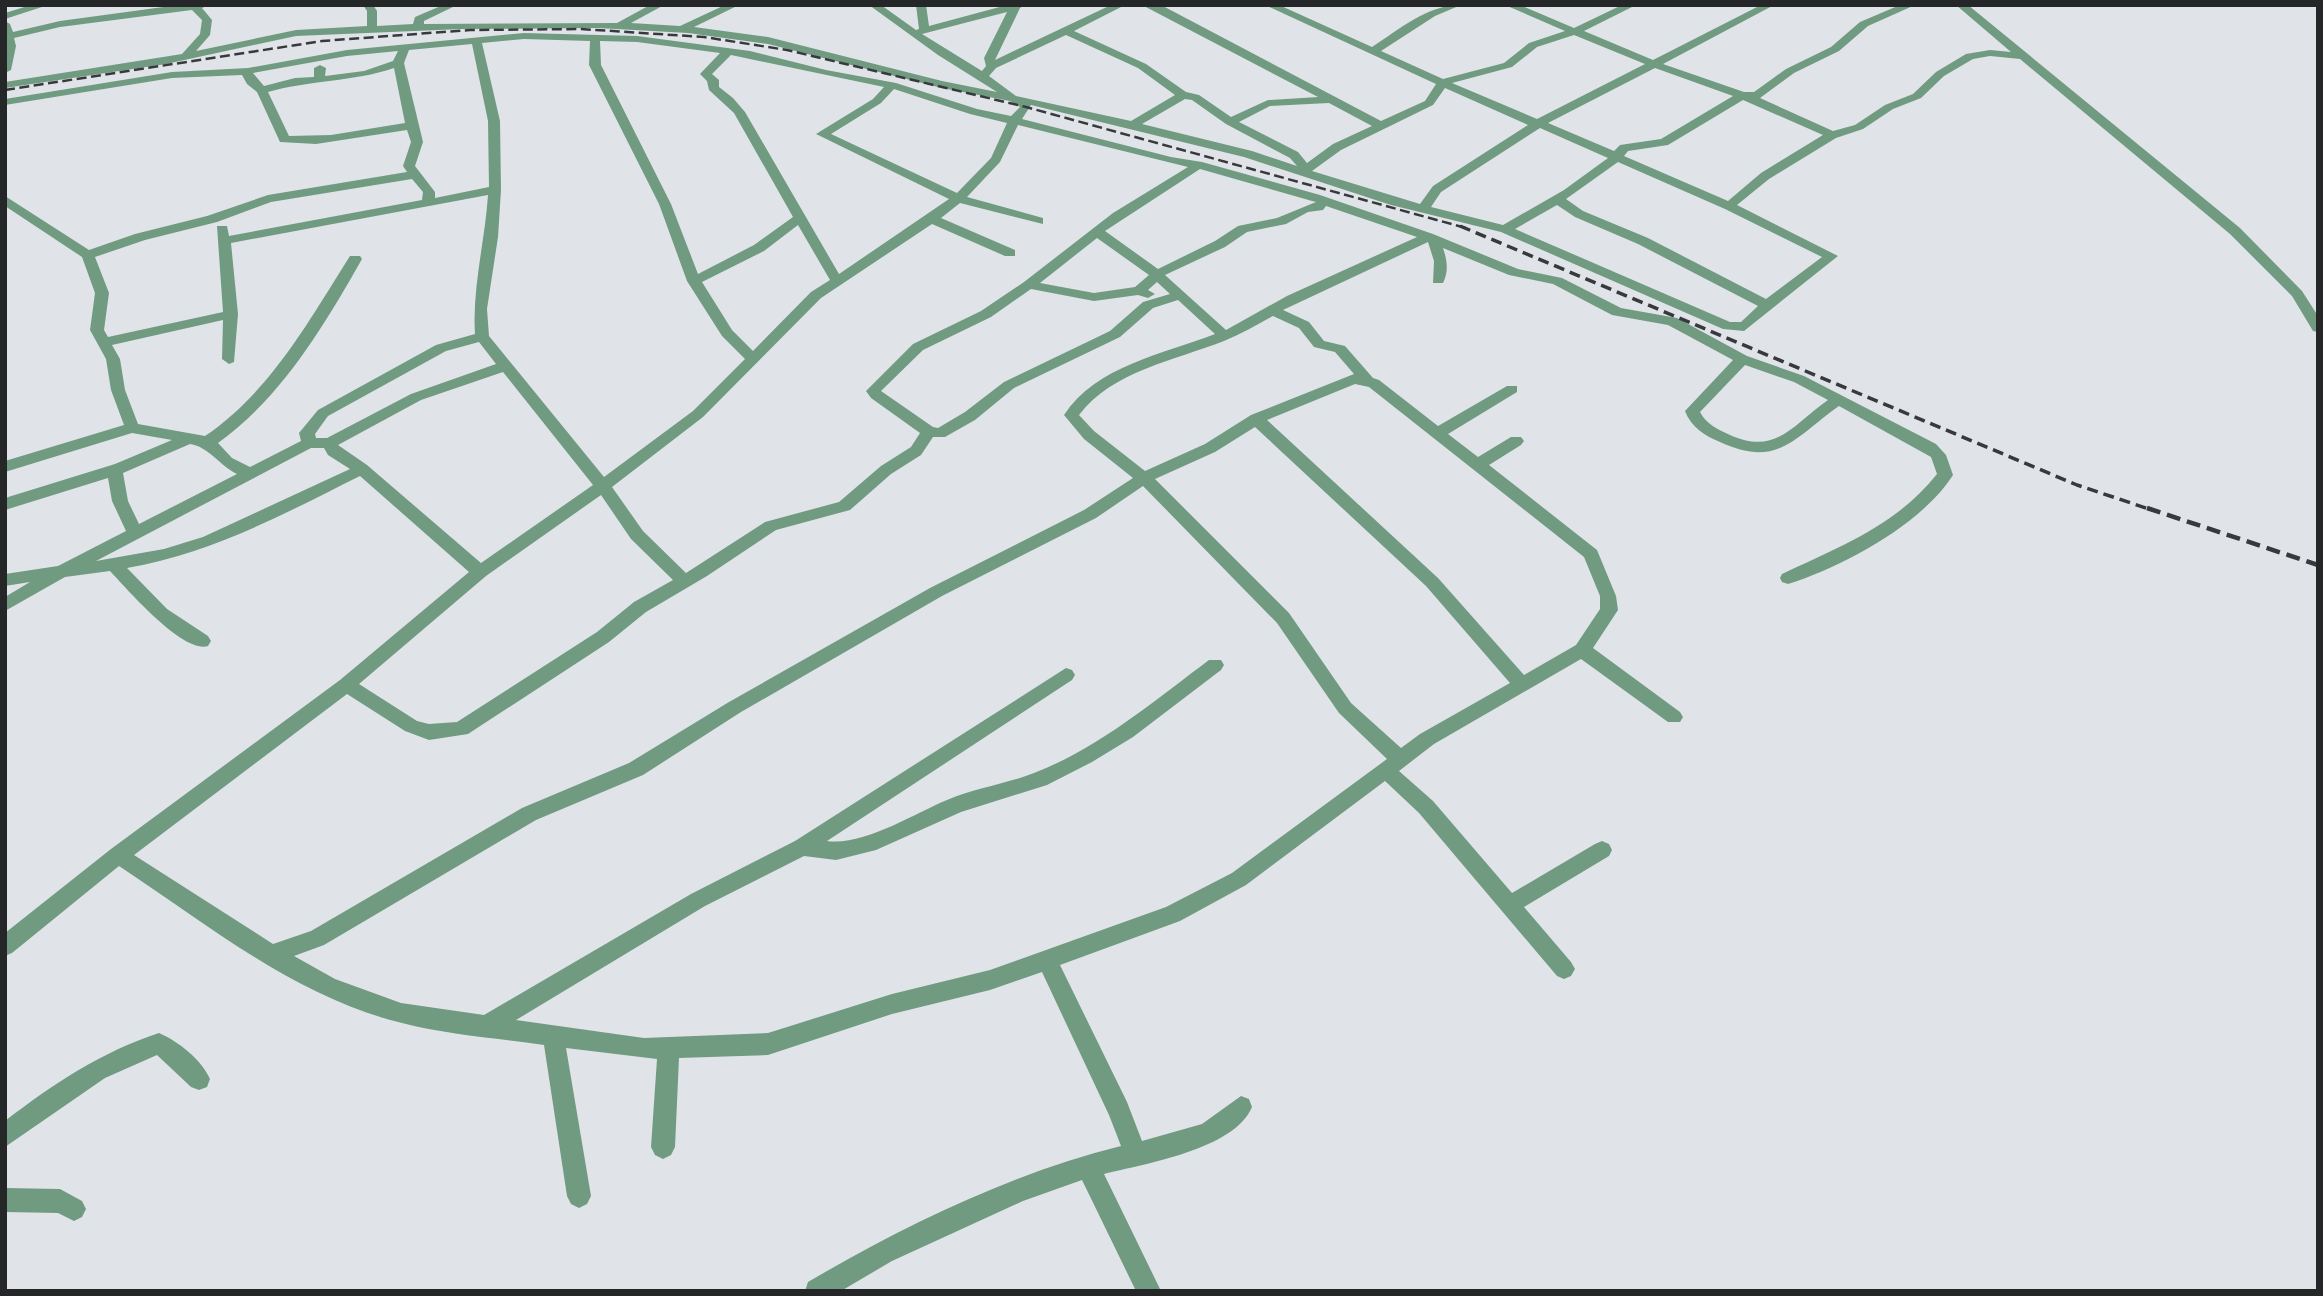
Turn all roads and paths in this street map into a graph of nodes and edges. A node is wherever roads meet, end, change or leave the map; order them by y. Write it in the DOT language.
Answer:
graph roads {
  1 [pos="43,5"];
  2 [pos="386,5"];
  3 [pos="452,5"];
  4 [pos="659,5"];
  5 [pos="734,5"];
  6 [pos="874,5"];
  7 [pos="921,5"];
  8 [pos="987,5"];
  9 [pos="1120,5"];
  10 [pos="1147,5"];
  11 [pos="1270,5"];
  12 [pos="1456,5"];
  13 [pos="1510,5"];
  14 [pos="1631,5"];
  15 [pos="1769,5"];
  16 [pos="1910,5"];
  17 [pos="1961,5"];
  18 [pos="200,6"];
  19 [pos="1013,7"];
  20 [pos="370,8"];
  21 [pos="124,10"];
  22 [pos="5,16"];
  23 [pos="5,24"];
  24 [pos="621,24"];
  25 [pos="418,27"];
  26 [pos="372,29"];
  27 [pos="678,30"];
  28 [pos="1064,30"];
  29 [pos="919,31"];
  30 [pos="1576,31"];
  31 [pos="10,36"];
  32 [pos="595,39"];
  33 [pos="476,40"];
  34 [pos="405,48"];
  35 [pos="383,51"];
  36 [pos="729,51"];
  37 [pos="1374,51"];
  38 [pos="187,55"];
  39 [pos="2023,56"];
  40 [pos="321,58"];
  41 [pos="1651,63"];
  42 [pos="398,64"];
  43 [pos="382,68"];
  44 [pos="5,70"];
  45 [pos="246,71"];
  46 [pos="987,71"];
  47 [pos="172,75"];
  48 [pos="319,80"];
  49 [pos="1443,82"];
  50 [pos="5,85"];
  51 [pos="892,85"];
  52 [pos="262,90"];
  53 [pos="1183,95"];
  54 [pos="1741,96"];
  55 [pos="22,100"];
  56 [pos="1017,100"];
  57 [pos="1327,100"];
  58 [pos="5,102"];
  59 [pos="5,110"];
  60 [pos="1014,120"];
  61 [pos="1230,122"];
  62 [pos="1539,123"];
  63 [pos="1133,124"];
  64 [pos="1378,125"];
  65 [pos="410,126"];
  66 [pos="1832,135"];
  67 [pos="1617,158"];
  68 [pos="1170,161"];
  69 [pos="1198,165"];
  70 [pos="1301,171"];
  71 [pos="413,175"];
  72 [pos="1184,176"];
  73 [pos="495,190"];
  74 [pos="959,199"];
  75 [pos="5,200"];
  76 [pos="1559,200"];
  77 [pos="428,201"];
  78 [pos="1323,201"];
  79 [pos="1729,206"];
  80 [pos="1423,209"];
  81 [pos="801,217"];
  82 [pos="212,219"];
  83 [pos="932,219"];
  84 [pos="1038,221"];
  85 [pos="1504,229"];
  86 [pos="1091,236"];
  87 [pos="1431,238"];
  88 [pos="223,242"];
  89 [pos="1010,253"];
  90 [pos="88,255"];
  91 [pos="355,259"];
  92 [pos="1158,274"];
  93 [pos="1438,280"];
  94 [pos="694,281"];
  95 [pos="837,281"];
  96 [pos="1029,285"];
  97 [pos="1139,291"];
  98 [pos="1178,296"];
  99 [pos="1767,305"];
  100 [pos="1272,310"];
  101 [pos="231,314"];
  102 [pos="2318,328"];
  103 [pos="1224,335"];
  104 [pos="482,337"];
  105 [pos="107,342"];
  106 [pos="752,358"];
  107 [pos="229,359"];
  108 [pos="1742,359"];
  109 [pos="506,366"];
  110 [pos="1367,380"];
  111 [pos="1512,389"];
  112 [pos="1838,400"];
  113 [pos="1256,419"];
  114 [pos="132,428"];
  115 [pos="929,432"];
  116 [pos="1438,433"];
  117 [pos="187,439"];
  118 [pos="1516,441"];
  119 [pos="208,442"];
  120 [pos="309,443"];
  121 [pos="330,443"];
  122 [pos="1476,466"];
  123 [pos="5,467"];
  124 [pos="362,469"];
  125 [pos="115,470"];
  126 [pos="249,473"];
  127 [pos="1144,478"];
  128 [pos="603,486"];
  129 [pos="5,504"];
  130 [pos="135,534"];
  131 [pos="113,564"];
  132 [pos="64,570"];
  133 [pos="480,572"];
  134 [pos="1788,578"];
  135 [pos="5,580"];
  136 [pos="683,580"];
  137 [pos="5,605"];
  138 [pos="202,641"];
  139 [pos="1582,650"];
  140 [pos="1215,665"];
  141 [pos="1066,675"];
  142 [pos="1521,684"];
  143 [pos="346,685"];
  144 [pos="1674,717"];
  145 [pos="1392,764"];
  146 [pos="802,847"];
  147 [pos="1602,850"];
  148 [pos="118,855"];
  149 [pos="1511,904"];
  150 [pos="5,947"];
  151 [pos="271,954"];
  152 [pos="1047,960"];
  153 [pos="1564,969"];
  154 [pos="485,1026"];
  155 [pos="553,1035"];
  156 [pos="669,1049"];
  157 [pos="199,1079"];
  158 [pos="1241,1107"];
  159 [pos="5,1136"];
  160 [pos="663,1147"];
  161 [pos="1136,1155"];
  162 [pos="1088,1166"];
  163 [pos="579,1196"];
  164 [pos="5,1200"];
  165 [pos="74,1209"];
  166 [pos="817,1291"];
  167 [pos="1149,1291"];
  1 -- 22 [label="street"];
  2 -- 20 [label="street"];
  3 -- 25 [label="street"];
  4 -- 24 [label="street"];
  5 -- 27 [label="street"];
  6 -- 29 [label="street"];
  7 -- 29 [label="street"];
  8 -- 19 [label="street"];
  9 -- 28 [label="street"];
  10 -- 57 [label="street"];
  11 -- 37 [label="street"];
  12 -- 37 [label="street"];
  13 -- 30 [label="street"];
  14 -- 30 [label="street"];
  15 -- 41 [label="street"];
  16 -- 54 [label="street"];
  17 -- 39 [label="street"];
  18 -- 21 [label="street"];
  18 -- 38 [label="street"];
  19 -- 29 [label="street"];
  19 -- 46 [label="street"];
  20 -- 26 [label="street"];
  21 -- 31 [label="street"];
  23 -- 31 [label="street"];
  24 -- 25 [label="street"];
  24 -- 27 [label="street"];
  25 -- 26 [label="street"];
  26 -- 38 [label="street"];
  27 -- 56 [label="street"];
  28 -- 46 [label="street"];
  28 -- 53 [label="street"];
  29 -- 46 [label="street"];
  30 -- 41 [label="street"];
  30 -- 49 [label="street"];
  31 -- 44 [label="street"];
  32 -- 33 [label="street"];
  32 -- 36 [label="street"];
  32 -- 94 [label="street"];
  33 -- 34 [label="street"];
  33 -- 73 [label="street"];
  34 -- 35 [label="street"];
  34 -- 42 [label="street"];
  35 -- 40 [label="street"];
  35 -- 43 [label="street"];
  36 -- 51 [label="street"];
  36 -- 81 [label="street"];
  37 -- 49 [label="street"];
  38 -- 47 [label="street"];
  38 -- 50 [label="street"];
  39 -- 66 [label="street"];
  39 -- 102 [label="street"];
  40 -- 45 [label="street"];
  40 -- 48 [label="street"];
  41 -- 54 [label="street"];
  41 -- 62 [label="street"];
  42 -- 43 [label="street"];
  42 -- 65 [label="street"];
  43 -- 48 [label="street"];
  45 -- 47 [label="street"];
  45 -- 52 [label="street"];
  46 -- 56 [label="street"];
  47 -- 55 [label="street"];
  48 -- 52 [label="street"];
  49 -- 62 [label="street"];
  49 -- 64 [label="street"];
  51 -- 60 [label="street"];
  51 -- 74 [label="street"];
  52 -- 65 [label="street"];
  53 -- 61 [label="street"];
  53 -- 63 [label="street"];
  54 -- 66 [label="street"];
  54 -- 67 [label="street"];
  55 -- 58 [label="street"];
  55 -- 59 [label="street"];
  56 -- 60 [label="street"];
  56 -- 63 [label="street"];
  57 -- 61 [label="street"];
  57 -- 64 [label="street"];
  60 -- 68 [label="street"];
  60 -- 74 [label="street"];
  61 -- 70 [label="street"];
  62 -- 67 [label="street"];
  62 -- 80 [label="street"];
  63 -- 70 [label="street"];
  64 -- 70 [label="street"];
  65 -- 71 [label="street"];
  66 -- 79 [label="street"];
  67 -- 76 [label="street"];
  67 -- 79 [label="street"];
  68 -- 69 [label="street"];
  68 -- 72 [label="street"];
  69 -- 72 [label="street"];
  69 -- 78 [label="street"];
  70 -- 80 [label="street"];
  71 -- 77 [label="street"];
  71 -- 82 [label="street"];
  72 -- 86 [label="street"];
  73 -- 77 [label="street"];
  73 -- 104 [label="street"];
  74 -- 83 [label="street"];
  74 -- 84 [label="street"];
  75 -- 90 [label="street"];
  76 -- 85 [label="street"];
  76 -- 99 [label="street"];
  77 -- 88 [label="street"];
  78 -- 87 [label="street"];
  78 -- 92 [label="street"];
  79 -- 99 [label="street"];
  80 -- 85 [label="street"];
  81 -- 94 [label="street"];
  81 -- 95 [label="street"];
  82 -- 88 [label="street"];
  82 -- 90 [label="street"];
  83 -- 89 [label="street"];
  83 -- 95 [label="street"];
  85 -- 99 [label="street"];
  86 -- 92 [label="street"];
  86 -- 96 [label="street"];
  87 -- 93 [label="street"];
  87 -- 100 [label="street"];
  87 -- 108 [label="street"];
  88 -- 101 [label="street"];
  90 -- 105 [label="street"];
  91 -- 119 [label="street"];
  92 -- 97 [label="street"];
  92 -- 98 [label="street"];
  94 -- 106 [label="street"];
  95 -- 106 [label="street"];
  96 -- 97 [label="street"];
  96 -- 115 [label="street"];
  97 -- 98 [label="street"];
  98 -- 103 [label="street"];
  98 -- 115 [label="street"];
  100 -- 103 [label="street"];
  100 -- 110 [label="street"];
  101 -- 105 [label="street"];
  101 -- 107 [label="street"];
  103 -- 127 [label="street"];
  104 -- 109 [label="street"];
  104 -- 120 [label="street"];
  105 -- 114 [label="street"];
  106 -- 128 [label="street"];
  108 -- 112 [label="street"];
  108 -- 112 [label="street"];
  109 -- 121 [label="street"];
  109 -- 128 [label="street"];
  110 -- 113 [label="street"];
  110 -- 116 [label="street"];
  111 -- 116 [label="street"];
  112 -- 134 [label="street"];
  113 -- 127 [label="street"];
  113 -- 142 [label="street"];
  114 -- 117 [label="street"];
  114 -- 123 [label="street"];
  115 -- 136 [label="street"];
  116 -- 122 [label="street"];
  117 -- 119 [label="street"];
  117 -- 125 [label="street"];
  118 -- 122 [label="street"];
  119 -- 126 [label="street"];
  120 -- 121 [label="street"];
  120 -- 126 [label="street"];
  121 -- 124 [label="street"];
  122 -- 139 [label="street"];
  124 -- 131 [label="street"];
  124 -- 133 [label="street"];
  125 -- 129 [label="street"];
  125 -- 130 [label="street"];
  126 -- 130 [label="street"];
  127 -- 145 [label="street"];
  127 -- 151 [label="street"];
  128 -- 133 [label="street"];
  128 -- 136 [label="street"];
  130 -- 132 [label="street"];
  131 -- 132 [label="street"];
  131 -- 138 [label="street"];
  132 -- 135 [label="street"];
  132 -- 137 [label="street"];
  133 -- 143 [label="street"];
  136 -- 143 [label="street"];
  139 -- 142 [label="street"];
  139 -- 144 [label="street"];
  140 -- 146 [label="street"];
  141 -- 146 [label="street"];
  142 -- 145 [label="street"];
  143 -- 148 [label="street"];
  145 -- 149 [label="street"];
  145 -- 152 [label="street"];
  146 -- 154 [label="street"];
  147 -- 149 [label="street"];
  148 -- 150 [label="street"];
  148 -- 151 [label="street"];
  149 -- 153 [label="street"];
  151 -- 154 [label="street"];
  152 -- 156 [label="street"];
  152 -- 161 [label="street"];
  154 -- 155 [label="street"];
  155 -- 156 [label="street"];
  155 -- 163 [label="street"];
  156 -- 160 [label="street"];
  157 -- 159 [label="street"];
  158 -- 161 [label="street"];
  161 -- 162 [label="street"];
  162 -- 166 [label="street"];
  162 -- 167 [label="street"];
  164 -- 165 [label="street"];
}
